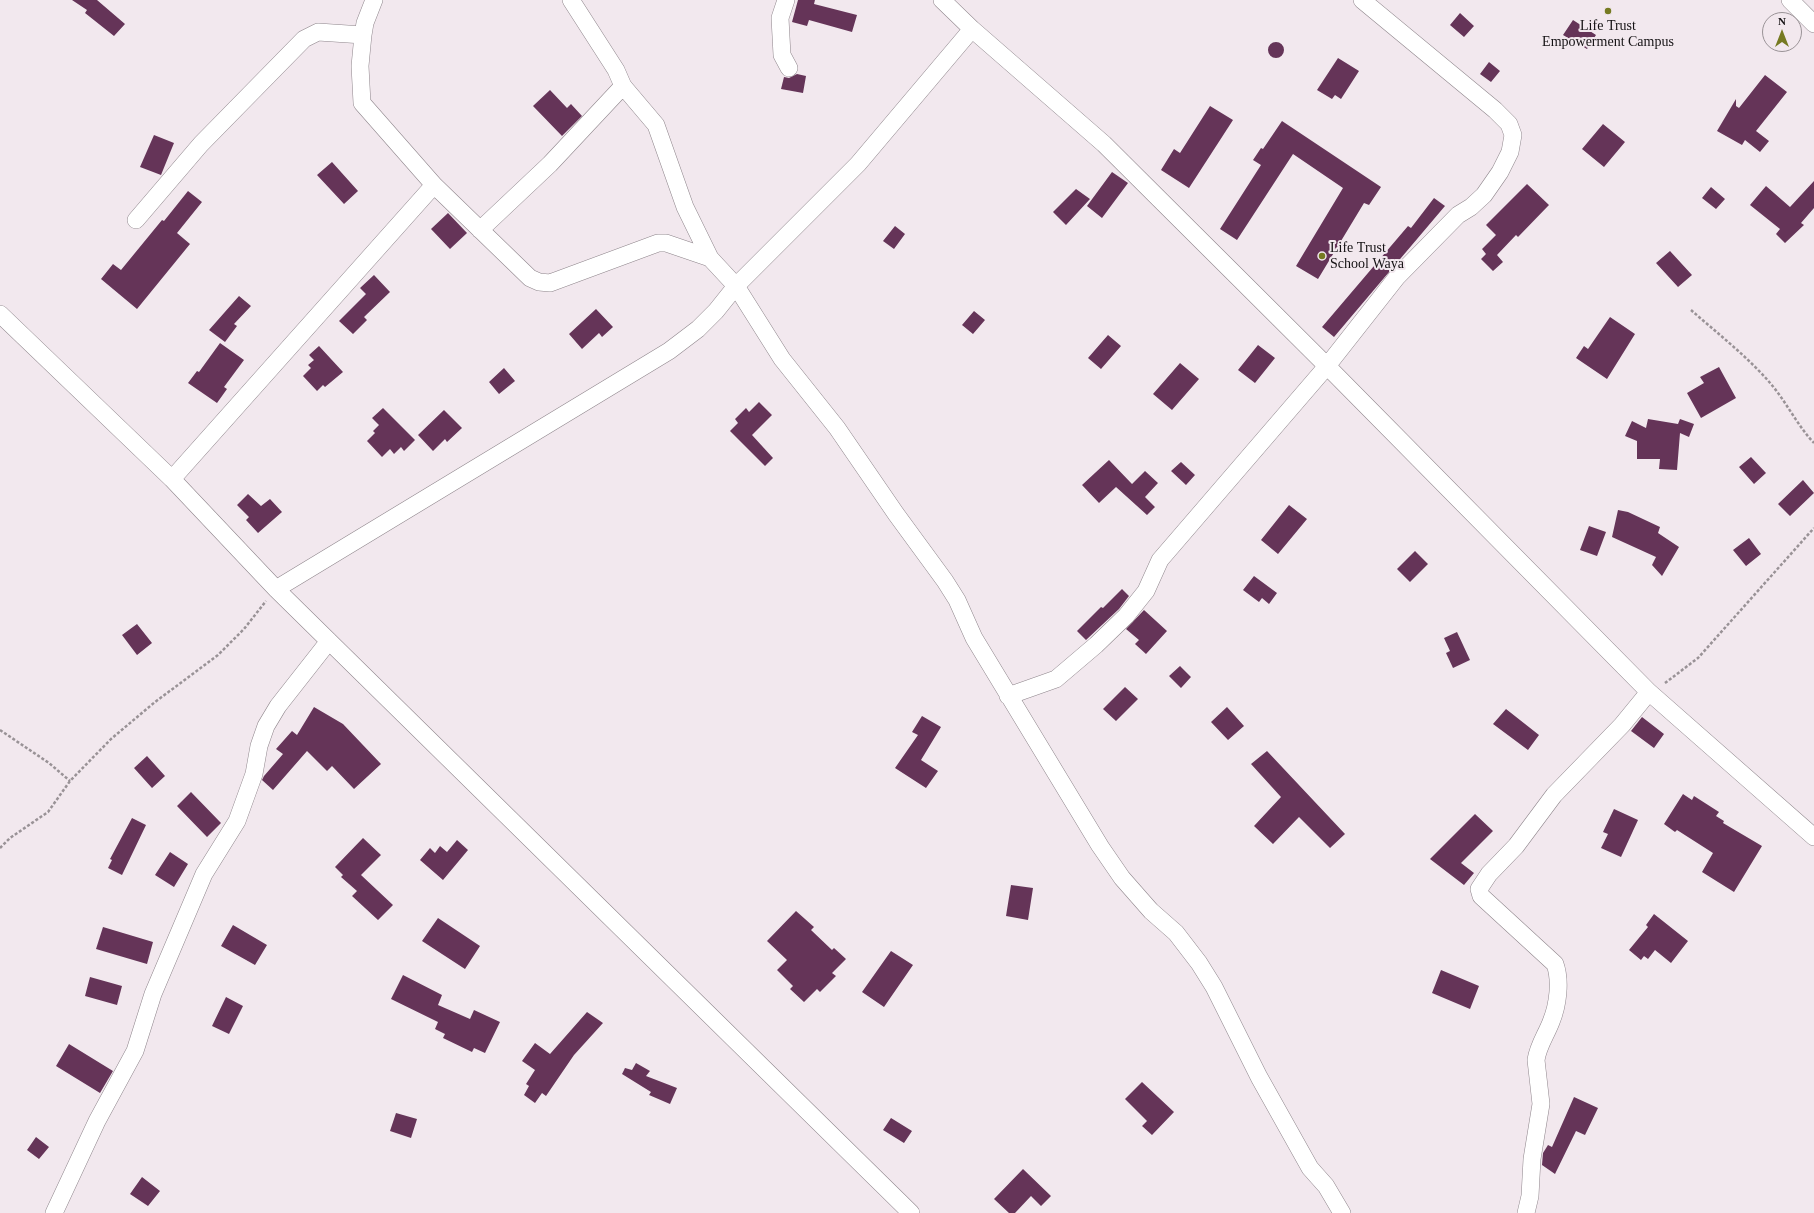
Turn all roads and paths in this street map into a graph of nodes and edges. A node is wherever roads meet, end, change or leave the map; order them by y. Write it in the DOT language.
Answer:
graph roads {
  1 [pos="374,0"];
  2 [pos="571,0"];
  3 [pos="786,0"];
  4 [pos="942,0"];
  5 [pos="1362,0"];
  6 [pos="1790,0"];
  7 [pos="1814,24"];
  8 [pos="972,29"];
  9 [pos="363,35"];
  10 [pos="789,68"];
  11 [pos="623,86"];
  12 [pos="434,185"];
  13 [pos="136,220"];
  14 [pos="480,230"];
  15 [pos="710,258"];
  16 [pos="736,286"];
  17 [pos="1691,310"];
  18 [pos="0,314"];
  19 [pos="1327,366"];
  20 [pos="1814,443"];
  21 [pos="172,479"];
  22 [pos="1814,528"];
  23 [pos="276,589"];
  24 [pos="330,641"];
  25 [pos="1649,692"];
  26 [pos="1008,696"];
  27 [pos="0,730"];
  28 [pos="70,781"];
  29 [pos="1814,837"];
  30 [pos="0,848"];
  31 [pos="58,1212"];
  32 [pos="910,1213"];
  33 [pos="1342,1213"];
  34 [pos="1526,1213"];
  1 -- 9 [label="street"];
  2 -- 11 [label="street"];
  3 -- 10 [label="street"];
  4 -- 8 [label="street"];
  5 -- 19 [label="street"];
  6 -- 7 [label="street"];
  8 -- 16 [label="street"];
  8 -- 19 [label="street"];
  9 -- 12 [label="street"];
  9 -- 13 [label="street"];
  11 -- 14 [label="street"];
  11 -- 15 [label="street"];
  12 -- 14 [label="street"];
  12 -- 21 [label="street"];
  14 -- 15 [label="street"];
  15 -- 16 [label="street"];
  16 -- 23 [label="street"];
  16 -- 26 [label="street"];
  17 -- 20 [label="path"];
  18 -- 21 [label="street"];
  19 -- 25 [label="street"];
  19 -- 26 [label="street"];
  21 -- 23 [label="street"];
  22 -- 25 [label="path"];
  23 -- 24 [label="street"];
  23 -- 28 [label="path"];
  24 -- 31 [label="street"];
  24 -- 32 [label="street"];
  25 -- 29 [label="street"];
  25 -- 34 [label="street"];
  26 -- 33 [label="street"];
  27 -- 28 [label="path"];
  28 -- 30 [label="path"];
}
